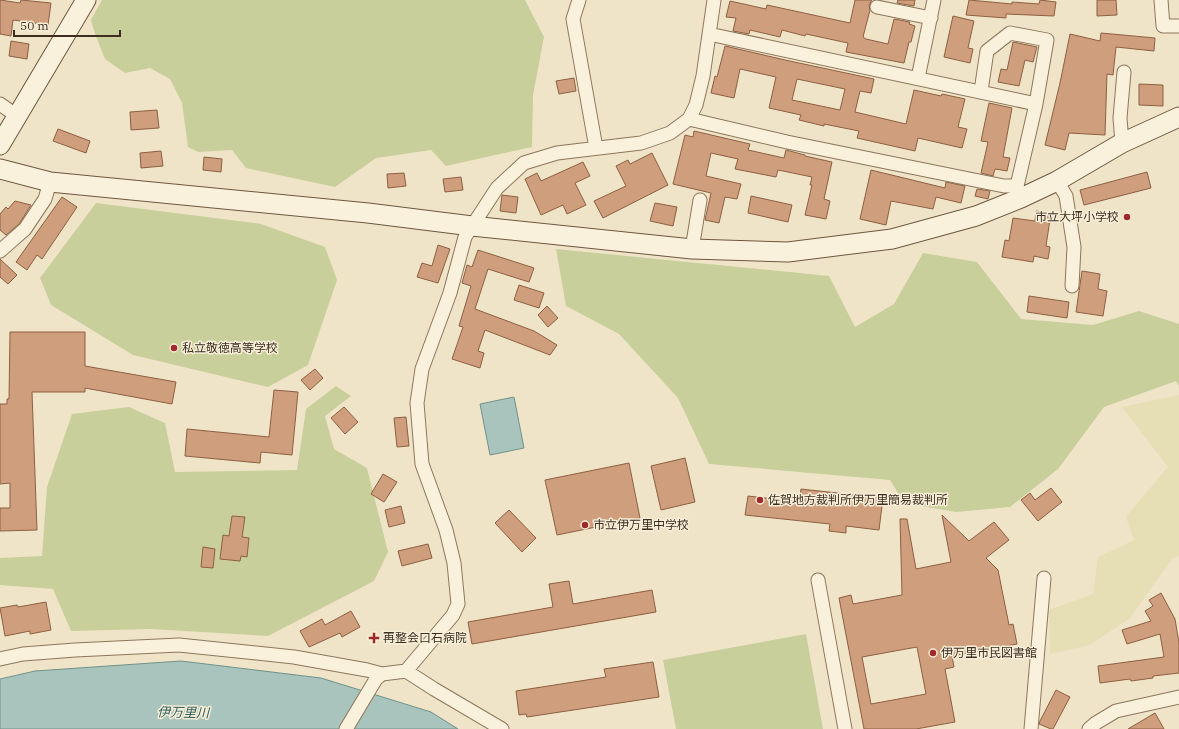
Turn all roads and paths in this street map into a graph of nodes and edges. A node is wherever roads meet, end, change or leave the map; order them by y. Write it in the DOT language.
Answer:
graph roads {
  1 [pos="86,0"];
  2 [pos="579,0"];
  3 [pos="714,0"];
  4 [pos="934,0"];
  5 [pos="1162,0"];
  6 [pos="877,7"];
  7 [pos="931,18"];
  8 [pos="1179,26"];
  9 [pos="709,34"];
  10 [pos="1124,72"];
  11 [pos="918,78"];
  12 [pos="981,91"];
  13 [pos="0,104"];
  14 [pos="1036,104"];
  15 [pos="17,116"];
  16 [pos="1179,117"];
  17 [pos="689,119"];
  18 [pos="1122,143"];
  19 [pos="0,145"];
  20 [pos="596,148"];
  21 [pos="0,169"];
  22 [pos="1056,181"];
  23 [pos="50,182"];
  24 [pos="1019,192"];
  25 [pos="700,200"];
  26 [pos="472,226"];
  27 [pos="692,249"];
  28 [pos="0,251"];
  29 [pos="1072,286"];
  30 [pos="1044,578"];
  31 [pos="818,580"];
  32 [pos="0,659"];
  33 [pos="406,671"];
  34 [pos="379,677"];
  35 [pos="1179,698"];
  36 [pos="346,729"];
  37 [pos="502,729"];
  38 [pos="845,729"];
  39 [pos="1031,729"];
  40 [pos="1089,729"];
  1 -- 15 [label="street"];
  2 -- 20 [label="street"];
  3 -- 9 [label="street"];
  4 -- 7 [label="street"];
  5 -- 8 [label="street"];
  6 -- 7 [label="street"];
  7 -- 11 [label="street"];
  9 -- 11 [label="street"];
  9 -- 17 [label="street"];
  10 -- 18 [label="street"];
  11 -- 12 [label="street"];
  12 -- 14 [label="street"];
  12 -- 14 [label="street"];
  13 -- 15 [label="street"];
  14 -- 24 [label="street"];
  15 -- 19 [label="street"];
  16 -- 18 [label="street"];
  17 -- 20 [label="street"];
  17 -- 24 [label="street"];
  18 -- 22 [label="street"];
  20 -- 26 [label="street"];
  21 -- 23 [label="street"];
  22 -- 24 [label="street"];
  22 -- 29 [label="street"];
  23 -- 26 [label="street"];
  23 -- 28 [label="street"];
  24 -- 27 [label="street"];
  25 -- 27 [label="street"];
  26 -- 27 [label="street"];
  26 -- 33 [label="street"];
  30 -- 39 [label="street"];
  31 -- 38 [label="street"];
  32 -- 34 [label="street"];
  33 -- 34 [label="street"];
  33 -- 37 [label="street"];
  34 -- 36 [label="street"];
  35 -- 40 [label="street"];
}
